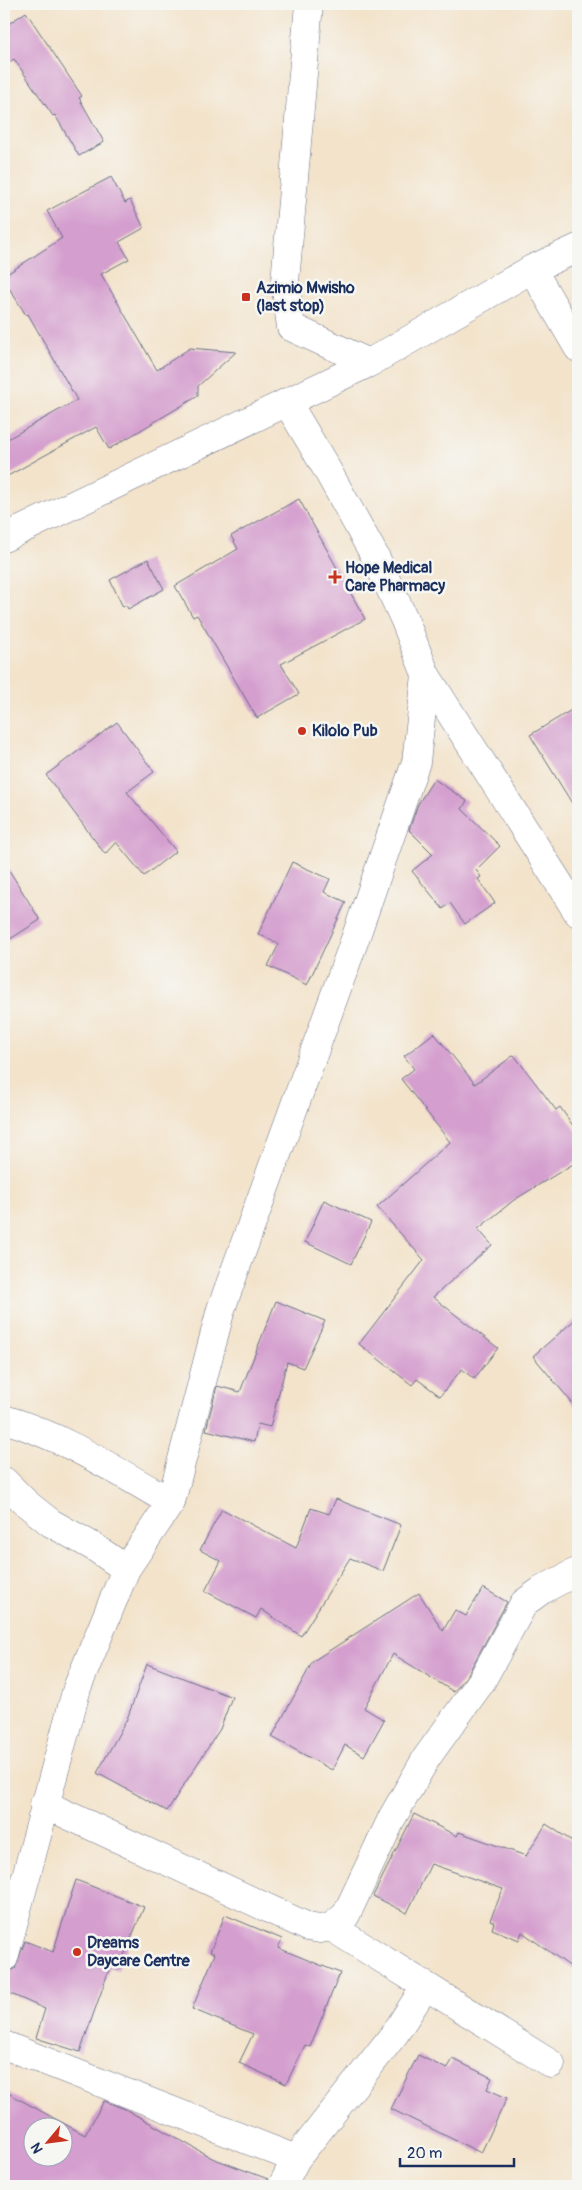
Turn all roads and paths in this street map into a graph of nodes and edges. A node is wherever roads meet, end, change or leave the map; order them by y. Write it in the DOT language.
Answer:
graph roads {
  1 [pos="309,4"];
  2 [pos="578,248"];
  3 [pos="532,268"];
  4 [pos="578,348"];
  5 [pos="369,363"];
  6 [pos="287,402"];
  7 [pos="4,538"];
  8 [pos="426,675"];
  9 [pos="576,904"];
  10 [pos="4,1419"];
  11 [pos="4,1481"];
  12 [pos="171,1502"];
  13 [pos="126,1569"];
  14 [pos="578,1571"];
  15 [pos="44,1804"];
  16 [pos="331,1927"];
  17 [pos="4,1958"];
  18 [pos="425,1987"];
  19 [pos="4,2046"];
  20 [pos="551,2064"];
  21 [pos="296,2159"];
  22 [pos="282,2186"];
  1 -- 5 [label="street"];
  2 -- 3 [label="street"];
  3 -- 4 [label="street"];
  3 -- 5 [label="street"];
  5 -- 6 [label="street"];
  6 -- 7 [label="street"];
  6 -- 8 [label="street"];
  8 -- 9 [label="street"];
  8 -- 12 [label="street"];
  10 -- 12 [label="street"];
  11 -- 13 [label="street"];
  12 -- 13 [label="street"];
  13 -- 15 [label="street"];
  14 -- 16 [label="street"];
  15 -- 16 [label="street"];
  15 -- 17 [label="street"];
  16 -- 18 [label="street"];
  18 -- 20 [label="street"];
  18 -- 21 [label="street"];
  19 -- 21 [label="street"];
  21 -- 22 [label="street"];
}
